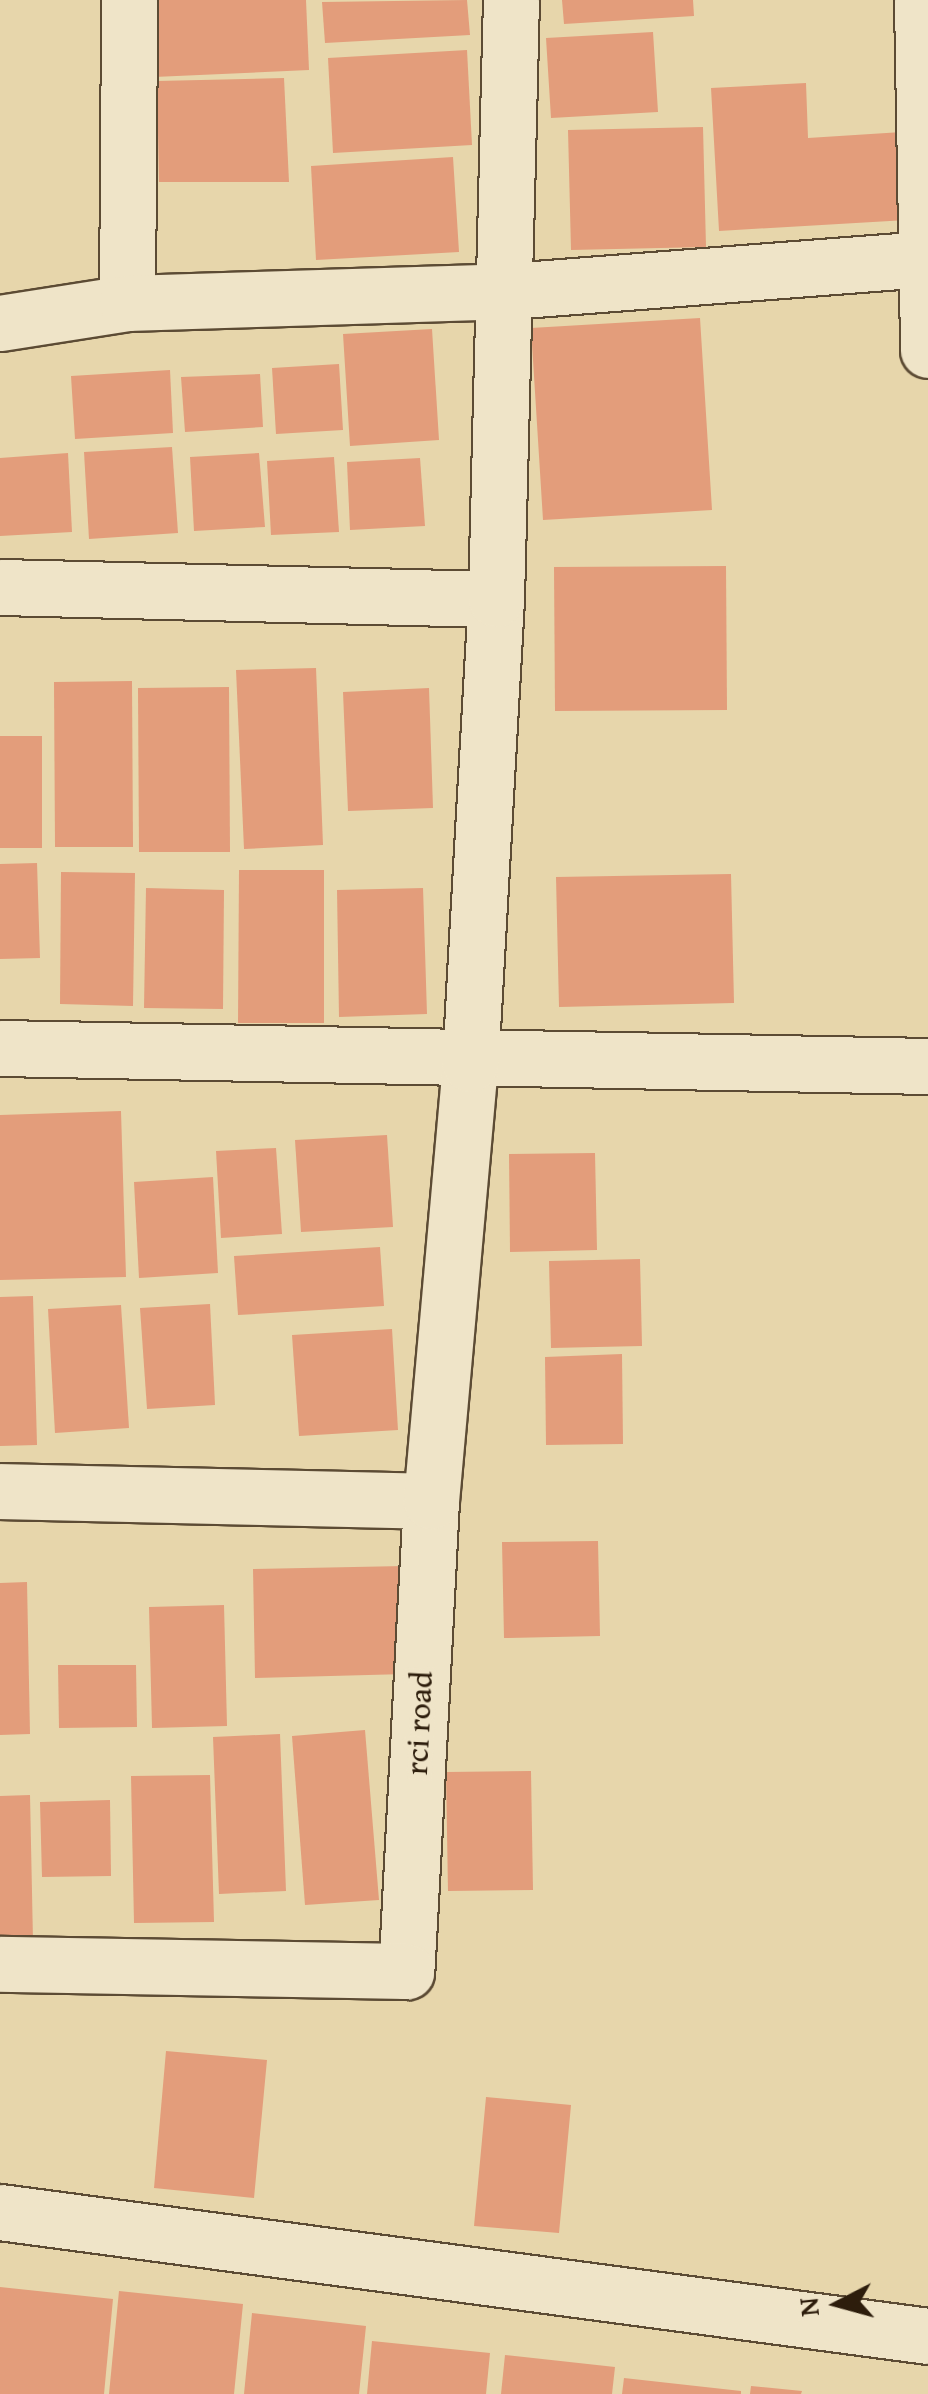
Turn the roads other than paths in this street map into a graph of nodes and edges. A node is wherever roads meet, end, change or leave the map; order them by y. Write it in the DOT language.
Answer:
graph roads {
  1 [pos="129,0"];
  2 [pos="511,0"];
  3 [pos="922,0"];
  4 [pos="926,259"];
  5 [pos="509,292"];
  6 [pos="126,304"];
  7 [pos="0,323"];
  8 [pos="928,350"];
  9 [pos="0,586"];
  10 [pos="496,599"];
  11 [pos="0,1048"];
  12 [pos="470,1064"];
  13 [pos="928,1066"];
  14 [pos="0,1490"];
  15 [pos="431,1501"];
  16 [pos="0,1964"];
  17 [pos="0,2212"];
  18 [pos="928,2336"];
  1 -- 6 [label="street"];
  2 -- 5 [label="street"];
  3 -- 4 [label="street"];
  4 -- 5 [label="street"];
  4 -- 8 [label="street"];
  5 -- 6 [label="street"];
  5 -- 10 [label="street"];
  6 -- 7 [label="street"];
  9 -- 10 [label="street"];
  10 -- 12 [label="street"];
  11 -- 12 [label="street"];
  12 -- 13 [label="street"];
  12 -- 15 [label="street"];
  14 -- 15 [label="street"];
  15 -- 16 [label="street, rci road"];
  17 -- 18 [label="street"];
}
